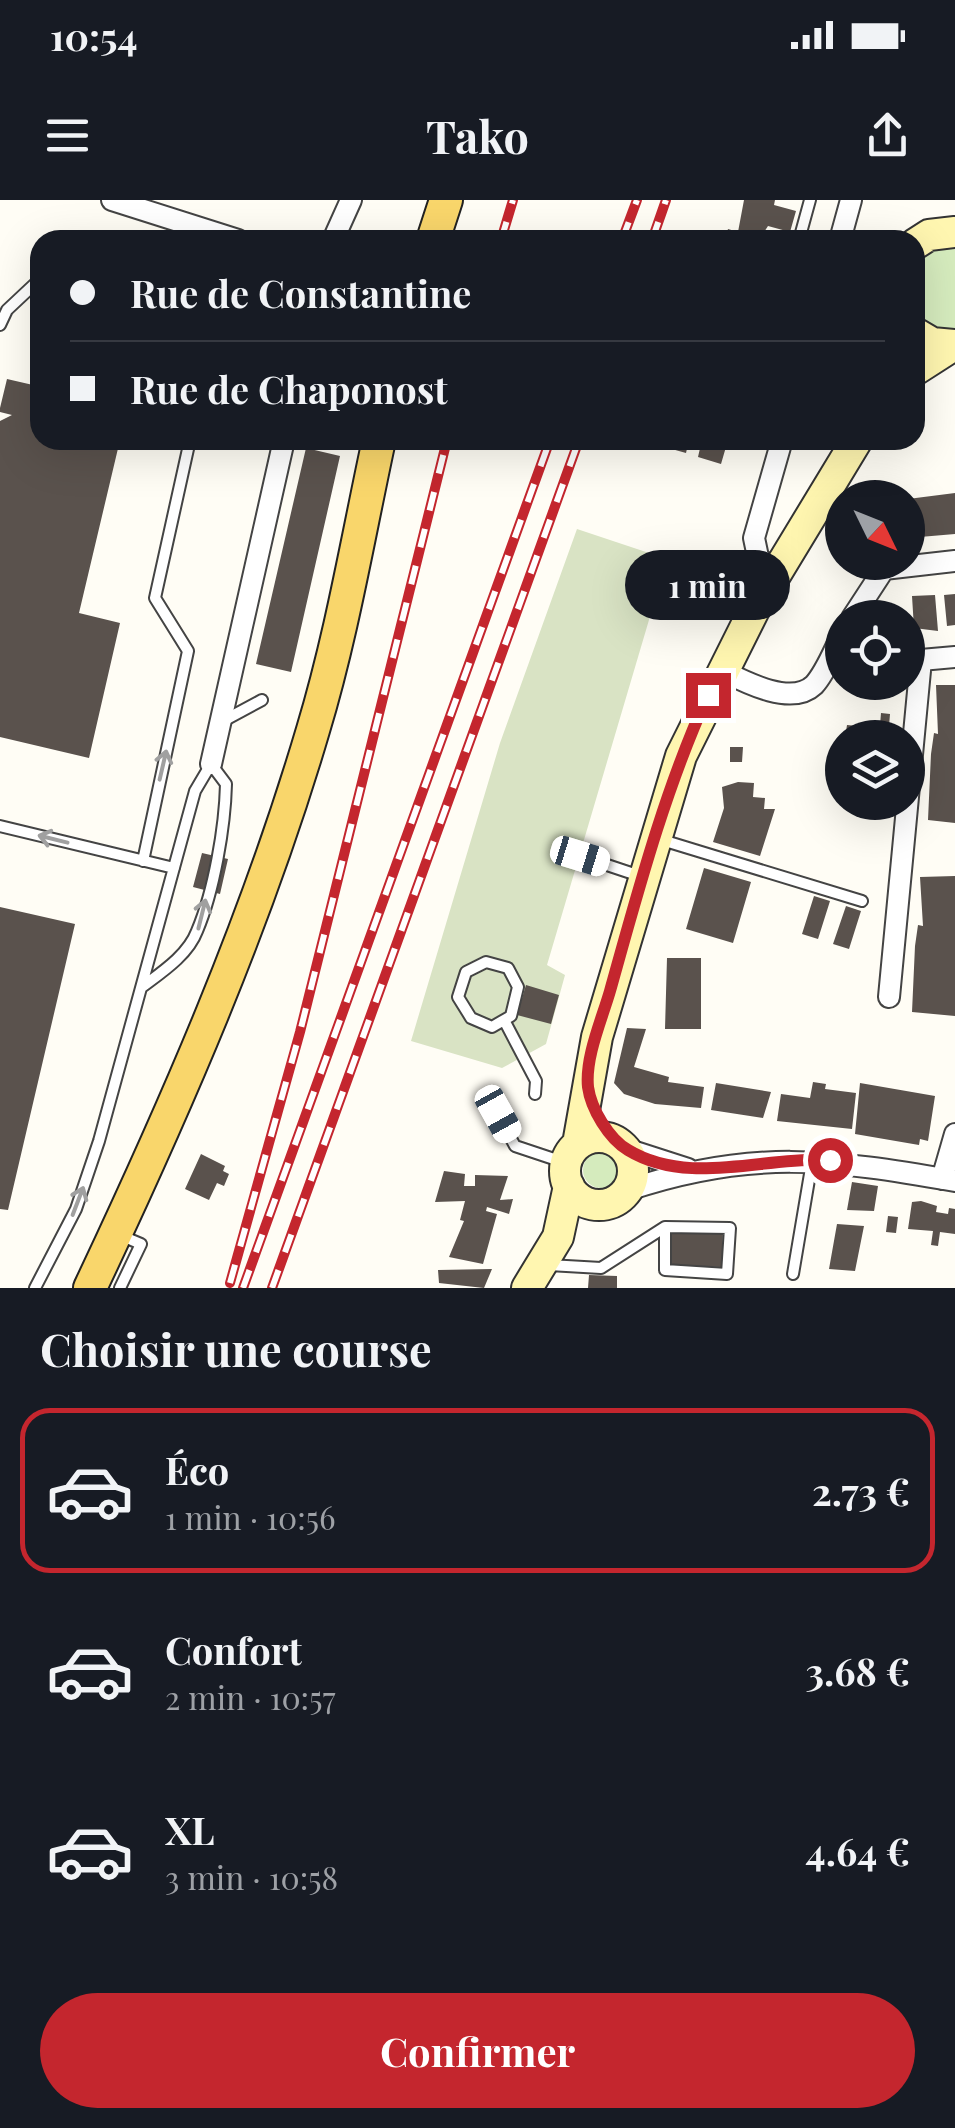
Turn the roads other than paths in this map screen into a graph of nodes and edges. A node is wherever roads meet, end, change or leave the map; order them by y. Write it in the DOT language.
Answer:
graph roads {
  1 [pos="112,200"];
  2 [pos="351,200"];
  3 [pos="446,200"];
  4 [pos="810,200"];
  5 [pos="851,200"];
  6 [pos="174,209"];
  7 [pos="217,230"];
  8 [pos="338,230"];
  9 [pos="436,230"];
  10 [pos="802,230"];
  11 [pos="843,230"];
  12 [pos="953,230"];
  13 [pos="925,240"];
  14 [pos="30,288"];
  15 [pos="0,325"];
  16 [pos="925,338"];
  17 [pos="954,345"];
  18 [pos="925,364"];
  19 [pos="188,450"];
  20 [pos="282,450"];
  21 [pos="378,450"];
  22 [pos="779,450"];
  23 [pos="851,450"];
  24 [pos="955,561"];
  25 [pos="776,574"];
  26 [pos="864,600"];
  27 [pos="955,657"];
  28 [pos="825,665"];
  29 [pos="721,670"];
  30 [pos="262,700"];
  31 [pos="220,722"];
  32 [pos="211,764"];
  33 [pos="0,826"];
  34 [pos="655,838"];
  35 [pos="580,856"];
  36 [pos="143,861"];
  37 [pos="174,868"];
  38 [pos="642,876"];
  39 [pos="862,901"];
  40 [pos="142,987"];
  41 [pos="889,997"];
  42 [pos="504,1020"];
  43 [pos="588,1086"];
  44 [pos="535,1094"];
  45 [pos="498,1114"];
  46 [pos="955,1134"];
  47 [pos="622,1146"];
  48 [pos="812,1159"];
  49 [pos="571,1164"];
  50 [pos="690,1170"];
  51 [pos="948,1180"];
  52 [pos="619,1196"];
  53 [pos="665,1230"];
  54 [pos="116,1233"];
  55 [pos="558,1237"];
  56 [pos="794,1274"];
  57 [pos="534,1276"];
  58 [pos="34,1288"];
  59 [pos="90,1288"];
  60 [pos="120,1288"];
  1 -- 6 [label="street"];
  2 -- 8 [label="street"];
  3 -- 9 [label="main road"];
  4 -- 10 [label="lane"];
  5 -- 11 [label="street"];
  6 -- 7 [label="street"];
  12 -- 13 [label="main road"];
  14 -- 15 [label="lane"];
  16 -- 17 [label="main road"];
  17 -- 18 [label="main road"];
  36 -- 19 [label="lane, one-way"];
  20 -- 31 [label="street"];
  21 -- 54 [label="main road"];
  22 -- 25 [label="street"];
  23 -- 25 [label="main road"];
  24 -- 26 [label="street"];
  25 -- 29 [label="main road"];
  27 -- 41 [label="street"];
  28 -- 29 [label="street"];
  29 -- 34 [label="main road"];
  30 -- 31 [label="lane"];
  31 -- 32 [label="street"];
  32 -- 37 [label="lane"];
  40 -- 32 [label="lane, one-way"];
  36 -- 33 [label="lane, one-way"];
  34 -- 38 [label="main road"];
  34 -- 39 [label="lane"];
  35 -- 38 [label="lane"];
  36 -- 37 [label="lane"];
  37 -- 40 [label="lane"];
  38 -- 43 [label="main road"];
  58 -- 40 [label="lane, one-way"];
  42 -- 42 [label="lane"];
  42 -- 44 [label="lane"];
  43 -- 47 [label="main road"];
  43 -- 49 [label="main road"];
  45 -- 49 [label="lane"];
  46 -- 51 [label="street"];
  47 -- 49 [label="main road"];
  47 -- 50 [label="street"];
  47 -- 52 [label="main road"];
  48 -- 50 [label="street"];
  48 -- 51 [label="street"];
  48 -- 56 [label="lane"];
  49 -- 52 [label="main road"];
  49 -- 55 [label="main road"];
  50 -- 52 [label="street"];
  52 -- 55 [label="main road"];
  53 -- 53 [label="lane"];
  53 -- 57 [label="lane"];
  54 -- 59 [label="main road"];
  54 -- 60 [label="lane"];
  55 -- 57 [label="main road"];
}
